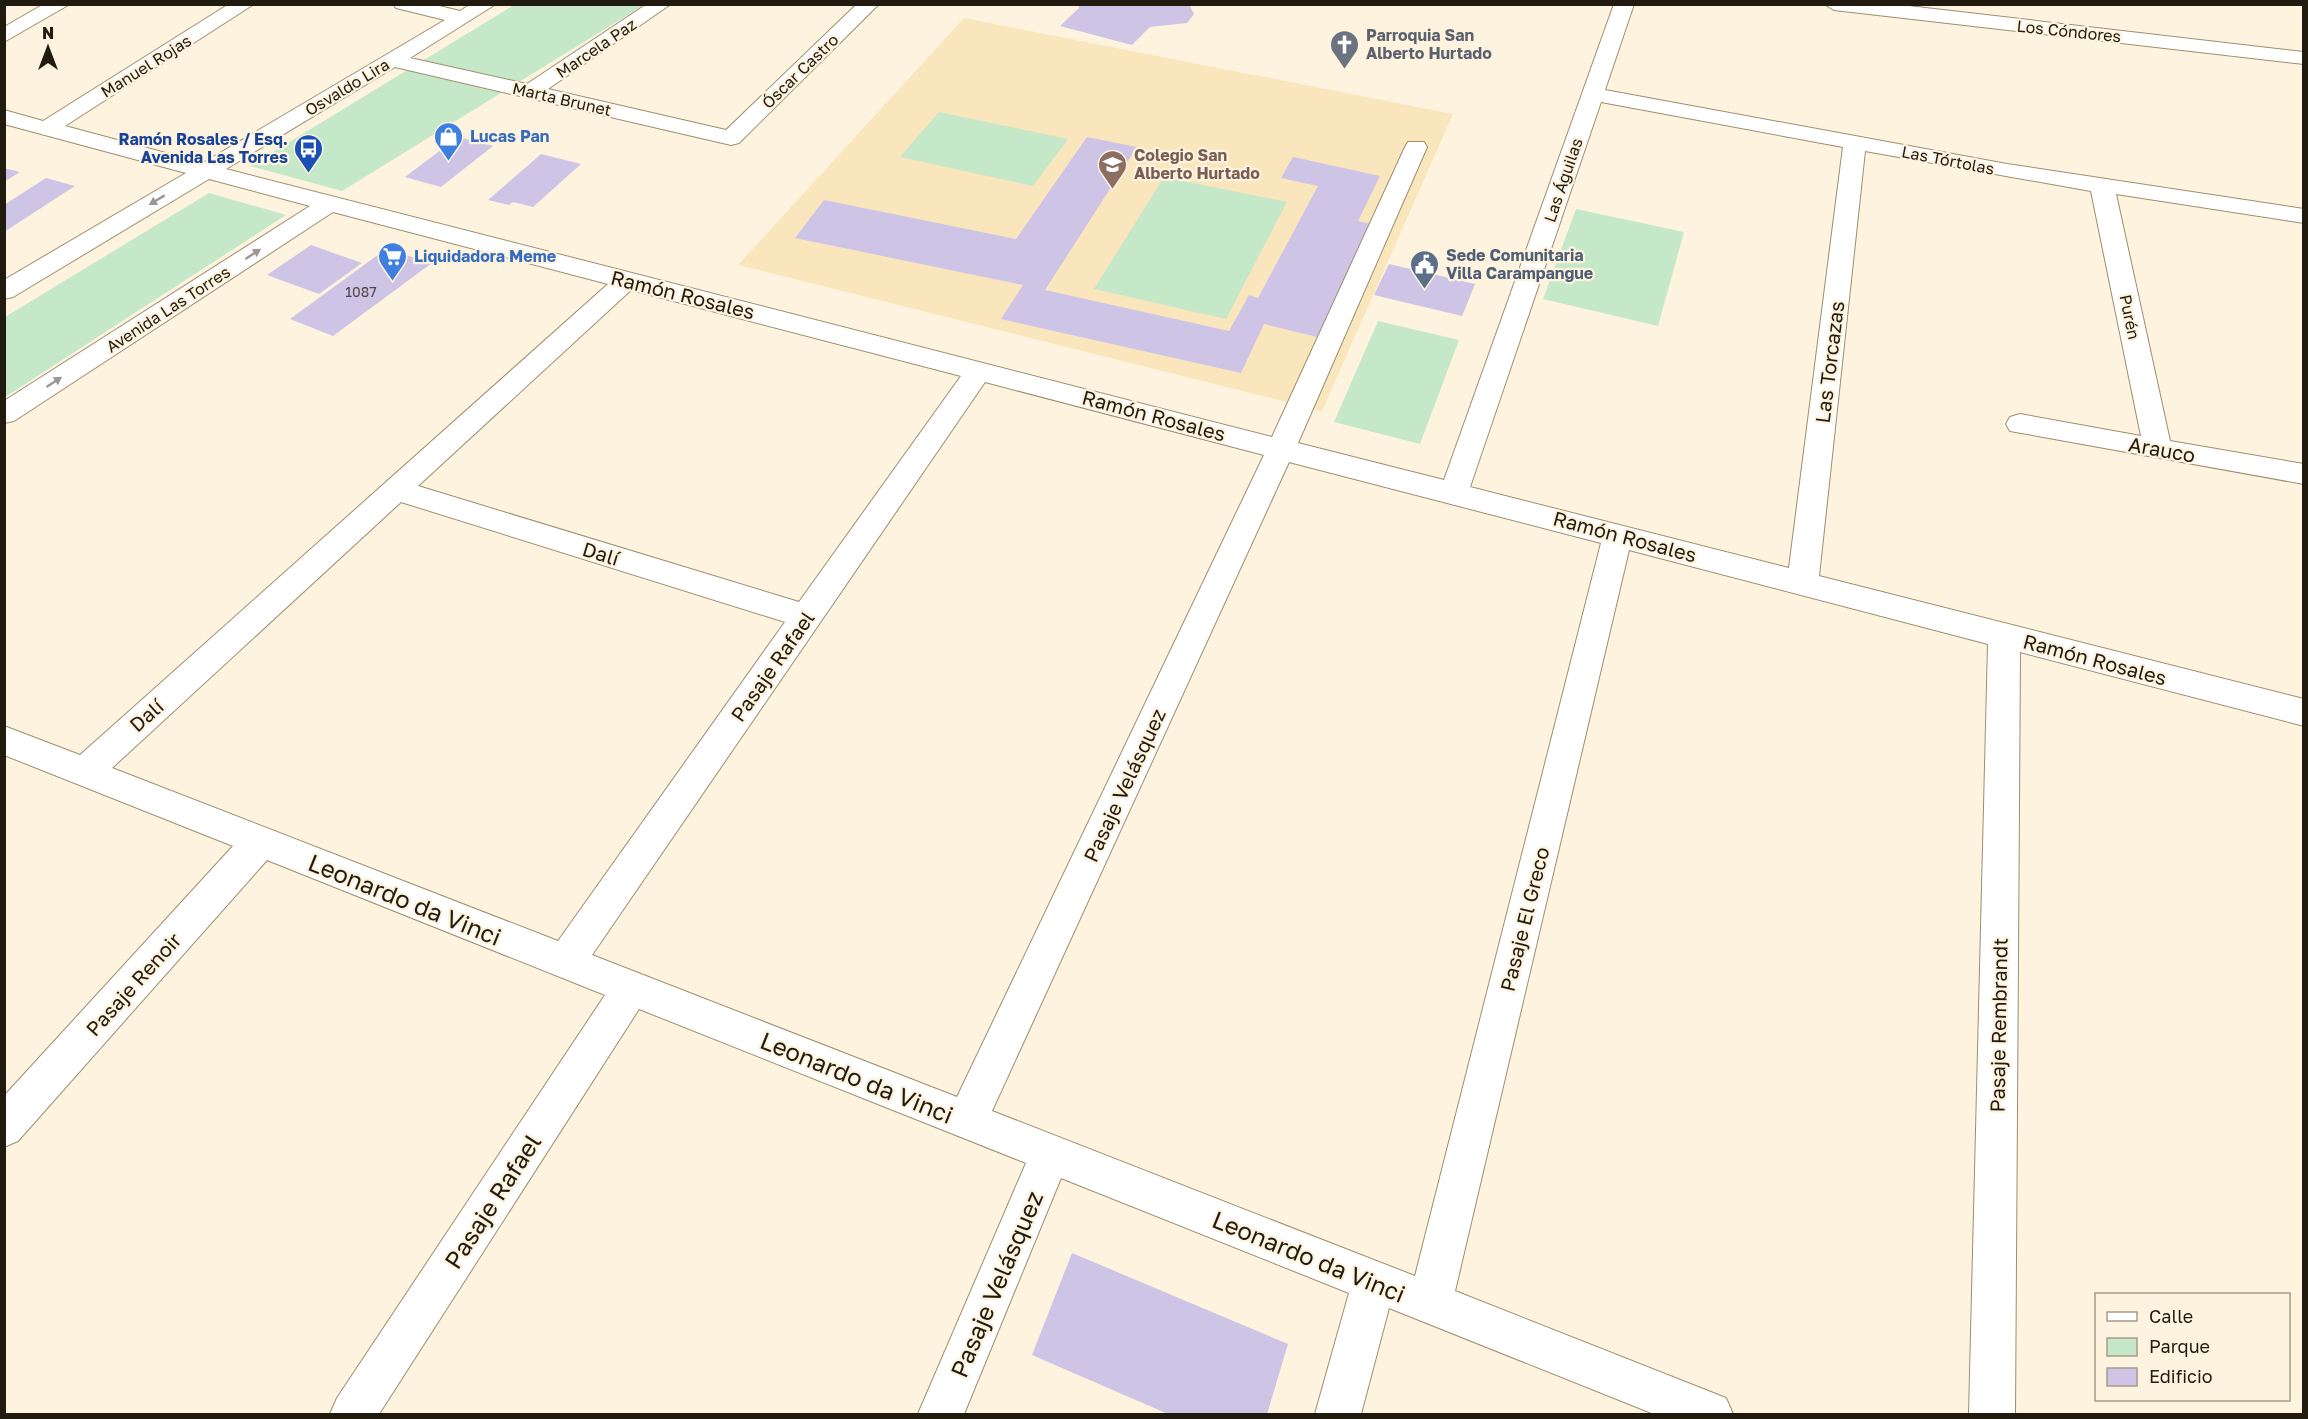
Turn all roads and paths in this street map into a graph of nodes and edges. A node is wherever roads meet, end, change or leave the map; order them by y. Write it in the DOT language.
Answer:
graph roads {
  1 [pos="60,4"];
  2 [pos="244,4"];
  3 [pos="402,4"];
  4 [pos="486,4"];
  5 [pos="661,4"];
  6 [pos="869,4"];
  7 [pos="1624,4"];
  8 [pos="1834,4"];
  9 [pos="463,18"];
  10 [pos="4,36"];
  11 [pos="2304,58"];
  12 [pos="392,60"];
  13 [pos="530,92"];
  14 [pos="1593,94"];
  15 [pos="4,117"];
  16 [pos="47,128"];
  17 [pos="731,138"];
  18 [pos="1855,142"];
  19 [pos="1416,147"];
  20 [pos="208,170"];
  21 [pos="2102,186"];
  22 [pos="331,203"];
  23 [pos="2304,216"];
  24 [pos="628,279"];
  25 [pos="4,291"];
  26 [pos="980,370"];
  27 [pos="4,414"];
  28 [pos="2020,424"];
  29 [pos="1281,448"];
  30 [pos="2158,448"];
  31 [pos="2304,474"];
  32 [pos="395,489"];
  33 [pos="1454,492"];
  34 [pos="1618,534"];
  35 [pos="1803,582"];
  36 [pos="807,617"];
  37 [pos="2004,635"];
  38 [pos="2304,713"];
  39 [pos="4,740"];
  40 [pos="84,772"];
  41 [pos="261,841"];
  42 [pos="565,962"];
  43 [pos="631,988"];
  44 [pos="967,1121"];
  45 [pos="4,1127"];
  46 [pos="1051,1154"];
  47 [pos="1374,1281"];
  48 [pos="1430,1303"];
  49 [pos="353,1414"];
  50 [pos="940,1414"];
  51 [pos="1338,1414"];
  52 [pos="1710,1414"];
  53 [pos="1992,1414"];
  1 -- 10 [label="street"];
  2 -- 16 [label="street, Manuel Rojas"];
  3 -- 9 [label="street"];
  4 -- 9 [label="street, Osvaldo Lira"];
  5 -- 13 [label="street, Marcela Paz"];
  6 -- 17 [label="street, Óscar Castro"];
  7 -- 14 [label="street, Las Águilas"];
  8 -- 11 [label="street, Los Cóndores"];
  9 -- 12 [label="street, Osvaldo Lira"];
  12 -- 13 [label="street, Marta Brunet"];
  12 -- 20 [label="street, Osvaldo Lira"];
  13 -- 17 [label="street, Marta Brunet"];
  14 -- 18 [label="street, Las Tórtolas"];
  14 -- 33 [label="street, Las Águilas"];
  15 -- 16 [label="street, Ramón Rosales"];
  16 -- 20 [label="street, Ramón Rosales"];
  18 -- 21 [label="street, Las Tórtolas"];
  18 -- 35 [label="street, Las Torcazas"];
  19 -- 29 [label="street, Pasaje Velásquez"];
  20 -- 22 [label="street, Ramón Rosales"];
  20 -- 25 [label="street, one-way"];
  21 -- 23 [label="street, Las Tórtolas"];
  21 -- 30 [label="street, Purén"];
  22 -- 24 [label="street, Ramón Rosales"];
  27 -- 22 [label="street, Avenida Las Torres, one-way"];
  24 -- 26 [label="street, Ramón Rosales"];
  24 -- 32 [label="street, Dalí"];
  26 -- 29 [label="street, Ramón Rosales"];
  26 -- 36 [label="street, Pasaje Rafael"];
  28 -- 30 [label="street, Arauco"];
  29 -- 33 [label="street, Ramón Rosales"];
  29 -- 44 [label="street, Pasaje Velásquez"];
  30 -- 31 [label="street, Arauco"];
  32 -- 36 [label="street, Dalí"];
  32 -- 40 [label="street, Dalí"];
  33 -- 34 [label="street, Ramón Rosales"];
  34 -- 35 [label="street, Ramón Rosales"];
  34 -- 48 [label="street, Pasaje El Greco"];
  35 -- 37 [label="street, Ramón Rosales"];
  36 -- 42 [label="street, Pasaje Rafael"];
  37 -- 38 [label="street, Ramón Rosales"];
  37 -- 53 [label="street, Pasaje Rembrandt"];
  39 -- 40 [label="street, Leonardo da Vinci"];
  40 -- 41 [label="street, Leonardo da Vinci"];
  41 -- 42 [label="street, Leonardo da Vinci"];
  41 -- 45 [label="street, Pasaje Renoir"];
  42 -- 43 [label="street, Leonardo da Vinci"];
  43 -- 44 [label="street, Leonardo da Vinci"];
  43 -- 49 [label="street, Pasaje Rafael"];
  44 -- 46 [label="street, Leonardo da Vinci"];
  46 -- 47 [label="street, Leonardo da Vinci"];
  46 -- 50 [label="street, Pasaje Velásquez"];
  47 -- 48 [label="street, Leonardo da Vinci"];
  47 -- 51 [label="street"];
  48 -- 52 [label="street, Leonardo da Vinci"];
}
